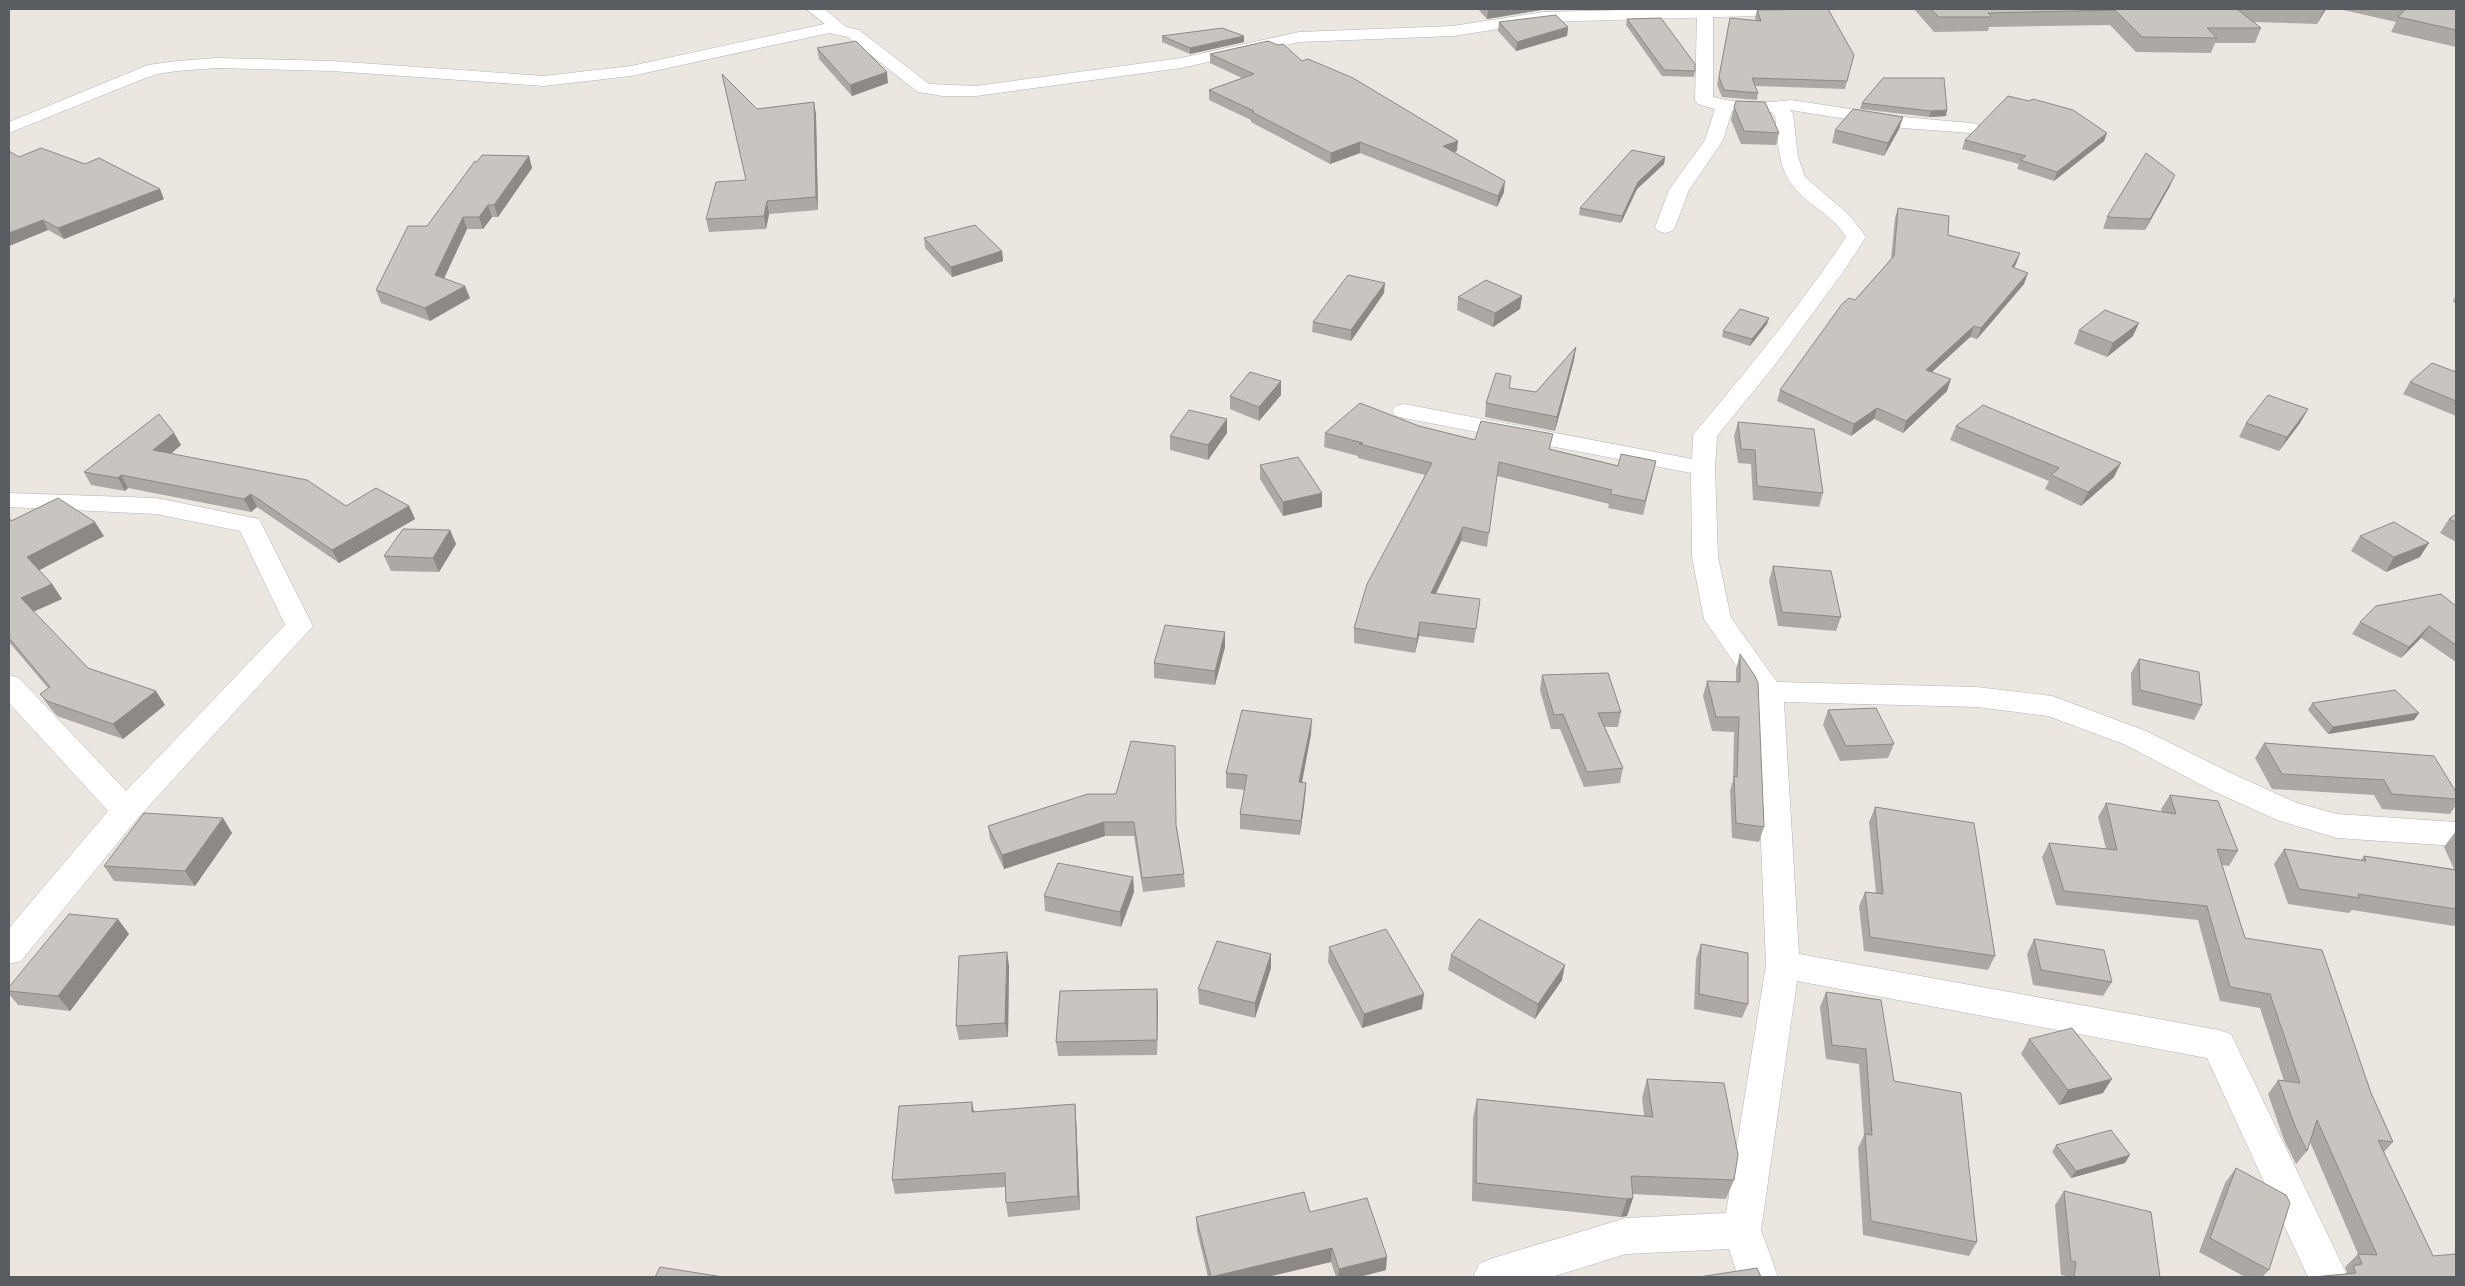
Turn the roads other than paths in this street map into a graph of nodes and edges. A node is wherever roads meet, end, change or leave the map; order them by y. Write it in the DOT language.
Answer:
graph roads {
  1 [pos="814,9"];
  2 [pos="1820,9"];
  3 [pos="1705,13"];
  4 [pos="841,29"];
  5 [pos="1725,106"];
  6 [pos="1776,107"];
  7 [pos="9,128"];
  8 [pos="1971,128"];
  9 [pos="1665,227"];
  10 [pos="1404,411"];
  11 [pos="1703,468"];
  12 [pos="9,500"];
  13 [pos="9,685"];
  14 [pos="1769,692"];
  15 [pos="126,811"];
  16 [pos="2456,834"];
  17 [pos="9,951"];
  18 [pos="1784,965"];
  19 [pos="1742,1230"];
  20 [pos="1493,1277"];
  21 [pos="1758,1277"];
  22 [pos="2328,1277"];
  1 -- 4 [label="street"];
  2 -- 3 [label="street"];
  3 -- 4 [label="street"];
  3 -- 5 [label="street"];
  4 -- 7 [label="street"];
  5 -- 6 [label="street"];
  5 -- 9 [label="street"];
  6 -- 8 [label="street"];
  6 -- 11 [label="street"];
  10 -- 11 [label="street"];
  11 -- 14 [label="street"];
  12 -- 15 [label="street"];
  13 -- 15 [label="street"];
  14 -- 16 [label="street"];
  14 -- 18 [label="street"];
  15 -- 17 [label="street"];
  18 -- 19 [label="street"];
  18 -- 22 [label="street"];
  19 -- 20 [label="street"];
  19 -- 21 [label="street"];
}
